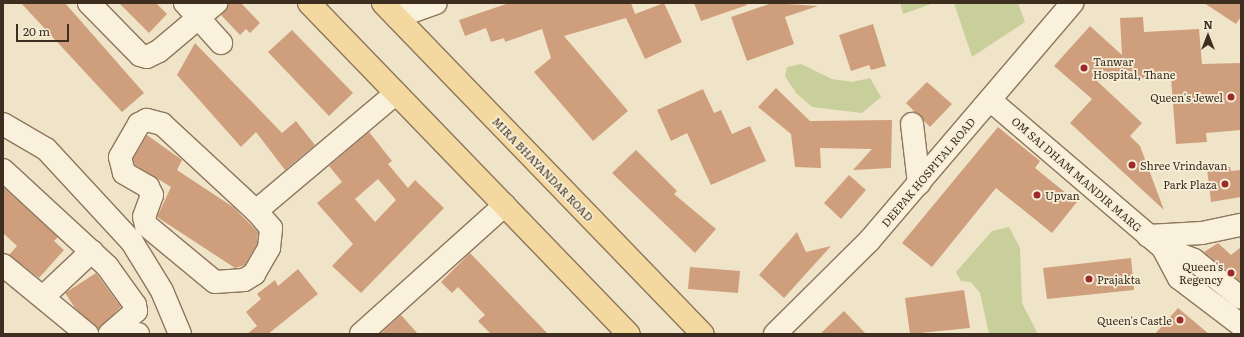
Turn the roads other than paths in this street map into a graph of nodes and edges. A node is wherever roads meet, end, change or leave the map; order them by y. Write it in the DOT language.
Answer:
graph roads {
  1 [pos="89,3"];
  2 [pos="184,3"];
  3 [pos="216,3"];
  4 [pos="309,3"];
  5 [pos="436,3"];
  6 [pos="1072,3"];
  7 [pos="390,10"];
  8 [pos="200,19"];
  9 [pos="221,43"];
  10 [pos="396,93"];
  11 [pos="990,100"];
  12 [pos="3,124"];
  13 [pos="912,124"];
  14 [pos="3,170"];
  15 [pos="918,184"];
  16 [pos="505,205"];
  17 [pos="256,211"];
  18 [pos="1241,225"];
  19 [pos="1155,242"];
  20 [pos="92,251"];
  21 [pos="1194,260"];
  22 [pos="3,265"];
  23 [pos="1179,278"];
  24 [pos="43,297"];
  25 [pos="1241,298"];
  26 [pos="1241,325"];
  27 [pos="87,334"];
  28 [pos="110,334"];
  29 [pos="135,334"];
  30 [pos="138,334"];
  31 [pos="180,334"];
  32 [pos="361,334"];
  33 [pos="629,334"];
  34 [pos="703,334"];
  35 [pos="775,334"];
  1 -- 8 [label="street"];
  2 -- 8 [label="street"];
  3 -- 8 [label="street"];
  4 -- 10 [label="main road"];
  5 -- 7 [label="street"];
  6 -- 11 [label="street, DEEPAK HOSPITAL ROAD"];
  7 -- 34 [label="main road, MIRA BHAYANDAR ROAD"];
  8 -- 9 [label="street"];
  10 -- 16 [label="main road"];
  10 -- 17 [label="street"];
  11 -- 15 [label="street, DEEPAK HOSPITAL ROAD"];
  11 -- 19 [label="street, OM SAI DHAM MANDIR MARG"];
  12 -- 31 [label="street"];
  13 -- 15 [label="street"];
  14 -- 20 [label="street"];
  15 -- 35 [label="street, DEEPAK HOSPITAL ROAD"];
  16 -- 32 [label="street"];
  16 -- 33 [label="main road"];
  17 -- 17 [label="street"];
  18 -- 19 [label="street"];
  19 -- 21 [label="street, OM SAI DHAM MANDIR MARG"];
  19 -- 23 [label="street, OM SAI DHAM MANDIR MARG"];
  20 -- 24 [label="street"];
  20 -- 28 [label="street"];
  21 -- 23 [label="street"];
  21 -- 25 [label="street, OM SAI DHAM MANDIR MARG"];
  22 -- 24 [label="street"];
  23 -- 26 [label="street, OM SAI DHAM MANDIR MARG"];
  24 -- 27 [label="street"];
  29 -- 30 [label="street"];
}
